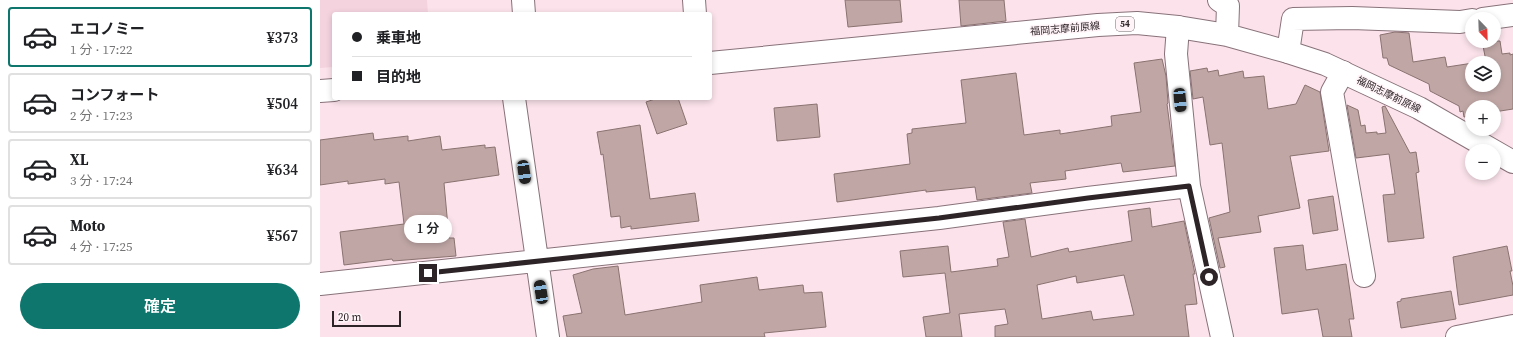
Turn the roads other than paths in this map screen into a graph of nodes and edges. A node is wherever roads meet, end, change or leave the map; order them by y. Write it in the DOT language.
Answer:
graph roads {
  1 [pos="523,0"];
  2 [pos="694,0"];
  3 [pos="1219,0"];
  4 [pos="1295,9"];
  5 [pos="524,12"];
  6 [pos="695,12"];
  7 [pos="1513,15"];
  8 [pos="1501,17"];
  9 [pos="1465,21"];
  10 [pos="1178,27"];
  11 [pos="1227,35"];
  12 [pos="1288,52"];
  13 [pos="712,63"];
  14 [pos="1343,72"];
  15 [pos="332,90"];
  16 [pos="320,91"];
  17 [pos="514,100"];
  18 [pos="1513,162"];
  19 [pos="1189,186"];
  20 [pos="537,262"];
  21 [pos="1364,276"];
  22 [pos="320,284"];
  23 [pos="1513,326"];
  24 [pos="548,337"];
  25 [pos="1222,337"];
  26 [pos="1457,337"];
  1 -- 5 [label="street"];
  2 -- 6 [label="street"];
  3 -- 11 [label="street"];
  4 -- 9 [label="street"];
  4 -- 12 [label="street"];
  7 -- 8 [label="street"];
  10 -- 11 [label="street, 福岡志摩前原線 / 54"];
  10 -- 13 [label="street, 福岡志摩前原線 / 54"];
  10 -- 19 [label="street"];
  11 -- 12 [label="street, 福岡志摩前原線 / 54"];
  12 -- 14 [label="street, 福岡志摩前原線 / 54"];
  14 -- 18 [label="street, 福岡志摩前原線 / 54"];
  14 -- 21 [label="street"];
  15 -- 16 [label="street"];
  17 -- 20 [label="street"];
  19 -- 20 [label="street"];
  19 -- 25 [label="street"];
  20 -- 22 [label="street"];
  20 -- 24 [label="street"];
  23 -- 26 [label="street"];
}
